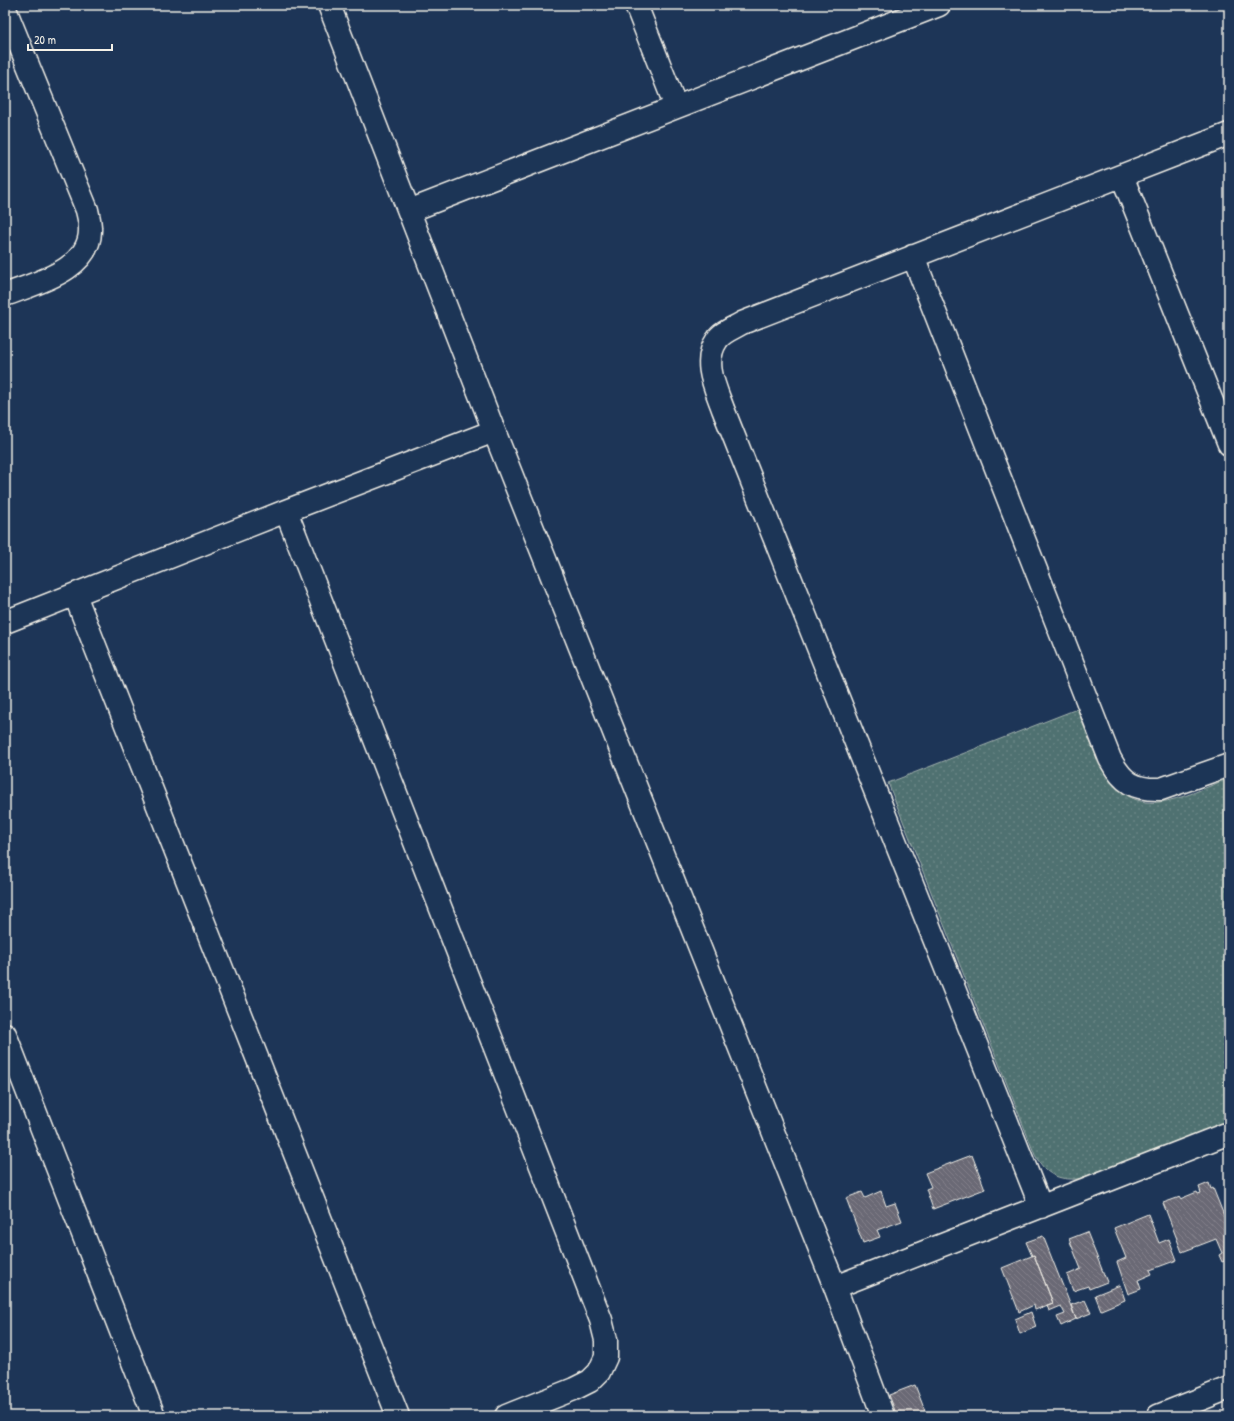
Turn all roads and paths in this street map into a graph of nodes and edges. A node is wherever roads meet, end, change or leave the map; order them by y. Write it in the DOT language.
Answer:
graph roads {
  1 [pos="328,5"];
  2 [pos="636,5"];
  3 [pos="939,5"];
  4 [pos="5,9"];
  5 [pos="676,107"];
  6 [pos="1229,134"];
  7 [pos="1122,176"];
  8 [pos="409,211"];
  9 [pos="913,256"];
  10 [pos="5,295"];
  11 [pos="494,431"];
  12 [pos="1229,444"];
  13 [pos="286,511"];
  14 [pos="75,595"];
  15 [pos="5,622"];
  16 [pos="1229,765"];
  17 [pos="5,1034"];
  18 [pos="1229,1133"];
  19 [pos="1041,1207"];
  20 [pos="835,1286"];
  21 [pos="1229,1388"];
  22 [pos="154,1416"];
  23 [pos="398,1416"];
  24 [pos="506,1416"];
  25 [pos="883,1416"];
  26 [pos="1158,1416"];
  1 -- 8 [label="street"];
  2 -- 5 [label="street"];
  3 -- 5 [label="street"];
  4 -- 10 [label="street"];
  5 -- 8 [label="street"];
  6 -- 7 [label="street"];
  7 -- 9 [label="street"];
  7 -- 12 [label="street"];
  8 -- 11 [label="street"];
  9 -- 16 [label="street"];
  9 -- 19 [label="street"];
  11 -- 13 [label="street"];
  11 -- 20 [label="street"];
  13 -- 14 [label="street"];
  13 -- 24 [label="street"];
  14 -- 15 [label="street"];
  14 -- 23 [label="street"];
  17 -- 22 [label="street"];
  18 -- 19 [label="street"];
  19 -- 20 [label="street"];
  20 -- 25 [label="street"];
  21 -- 26 [label="street"];
}
